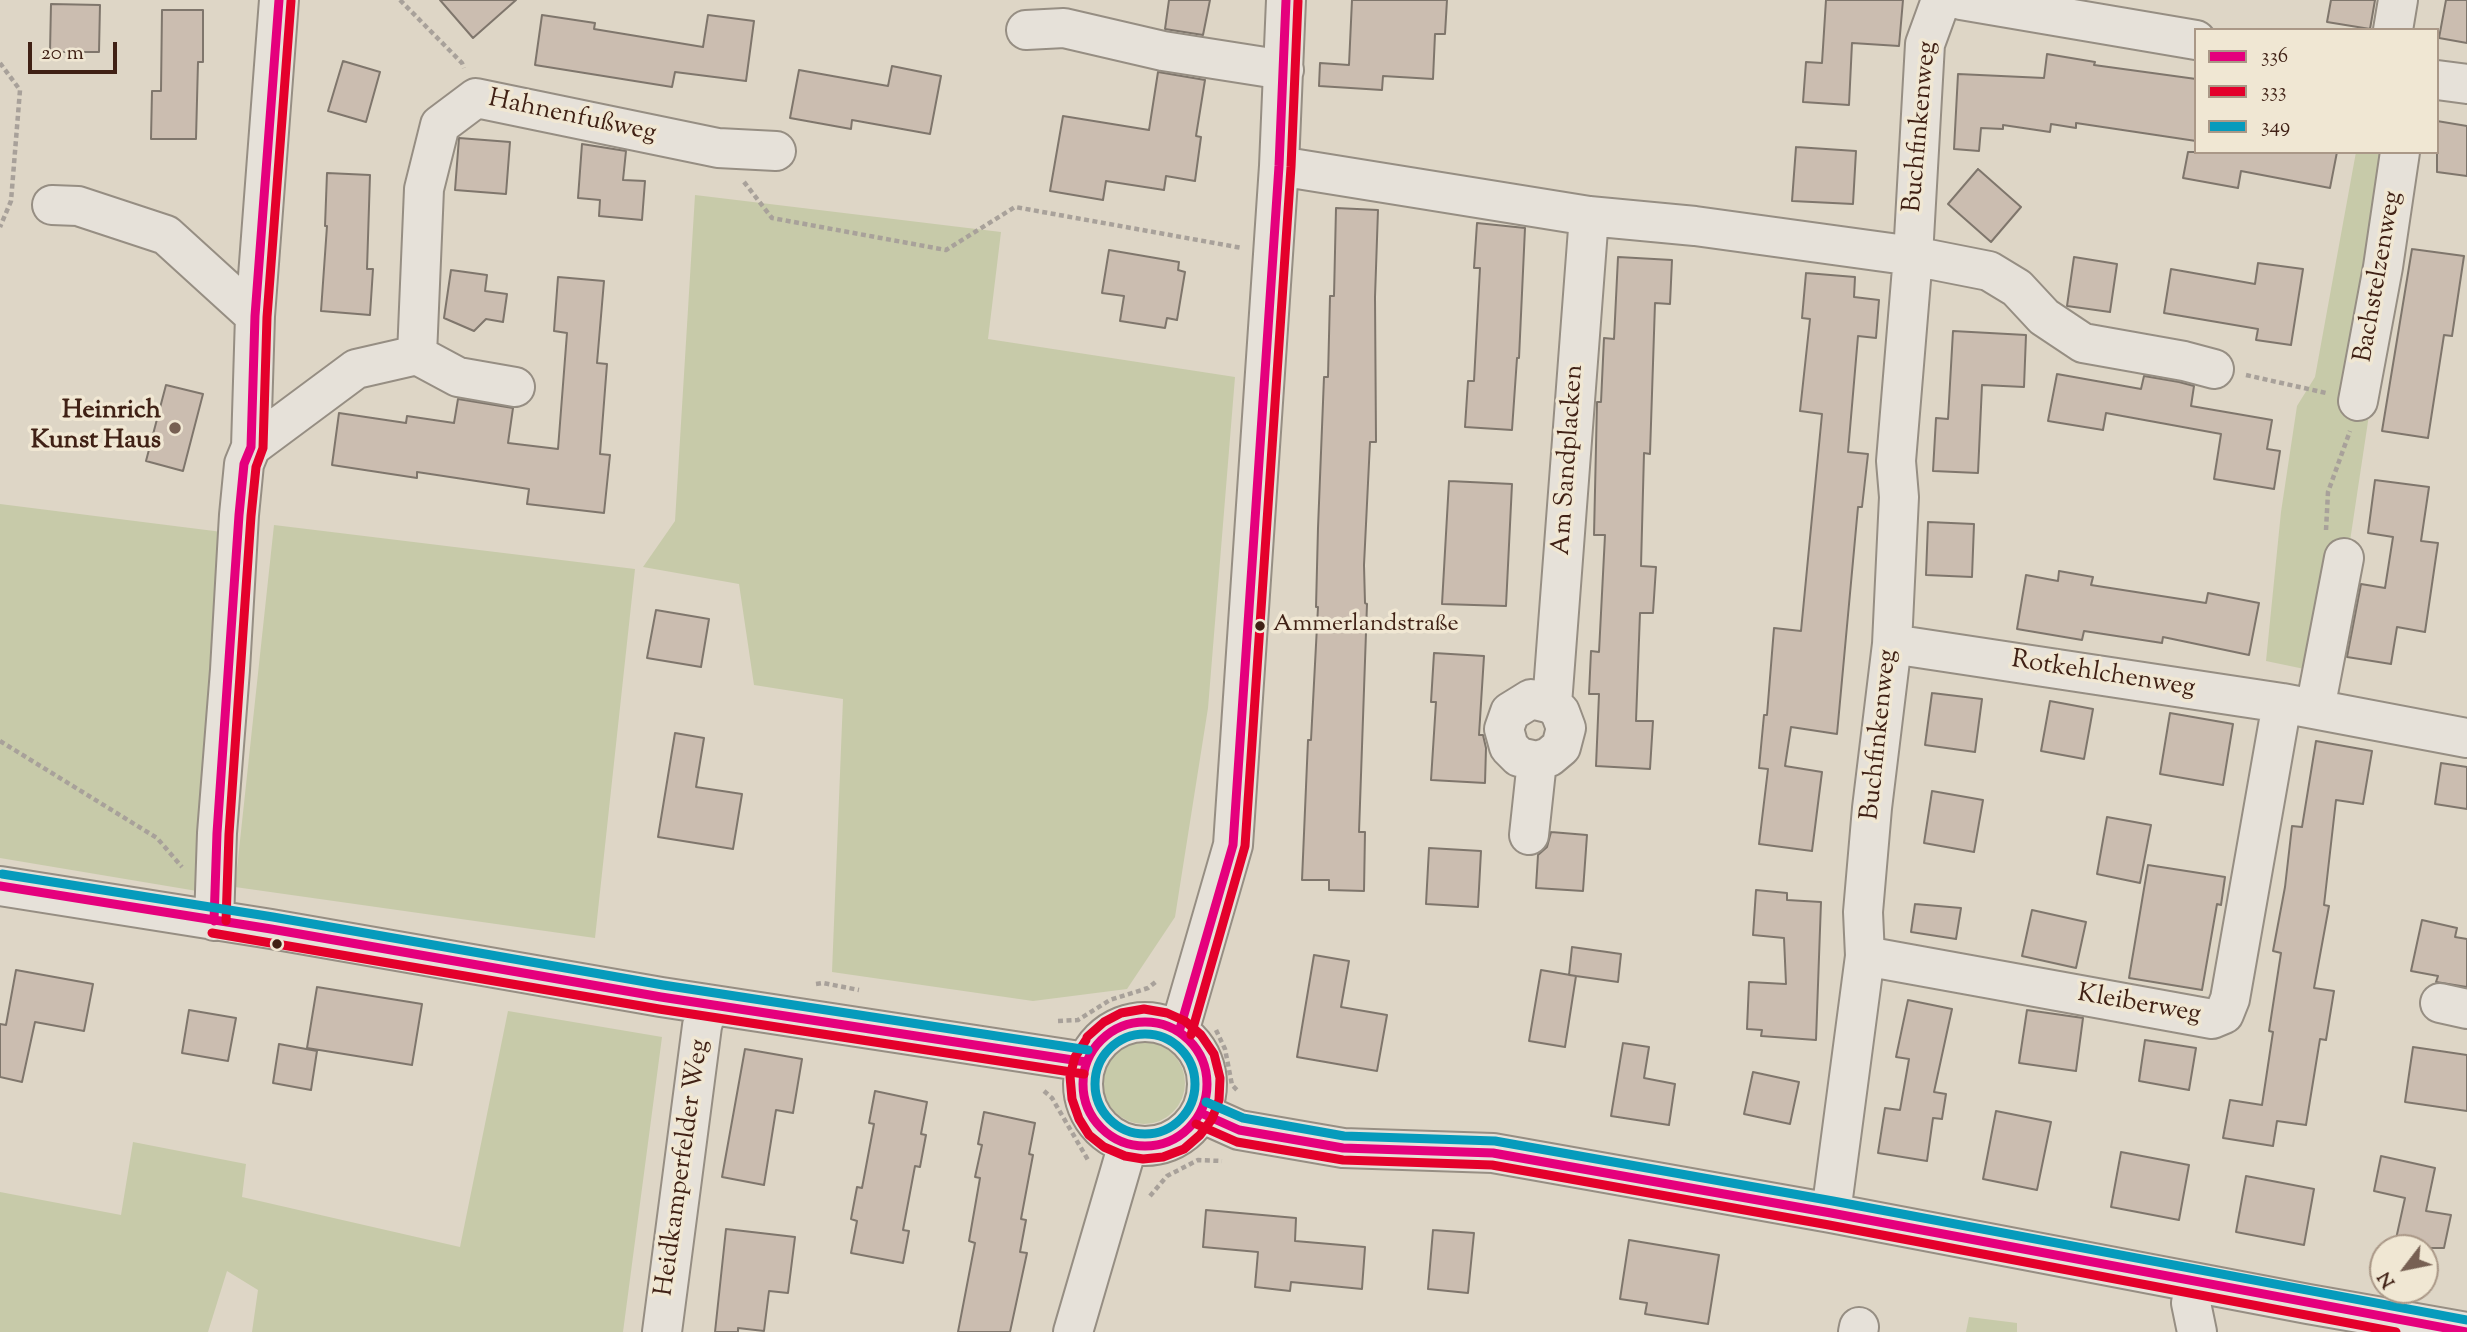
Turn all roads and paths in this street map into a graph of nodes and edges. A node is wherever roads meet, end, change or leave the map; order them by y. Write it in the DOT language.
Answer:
graph roads {
  1 [pos="279,0"];
  2 [pos="400,0"];
  3 [pos="1286,0"];
  4 [pos="1941,0"];
  5 [pos="1961,0"];
  6 [pos="2398,0"];
  7 [pos="2393,28"];
  8 [pos="1026,30"];
  9 [pos="2194,40"];
  10 [pos="0,63"];
  11 [pos="1284,69"];
  12 [pos="2439,80"];
  13 [pos="2467,84"];
  14 [pos="475,98"];
  15 [pos="718,148"];
  16 [pos="776,151"];
  17 [pos="2400,154"];
  18 [pos="1279,166"];
  19 [pos="52,205"];
  20 [pos="1589,216"];
  21 [pos="0,227"];
  22 [pos="1253,250"];
  23 [pos="1913,256"];
  24 [pos="255,316"];
  25 [pos="417,355"];
  26 [pos="2214,369"];
  27 [pos="515,387"];
  28 [pos="2358,401"];
  29 [pos="251,447"];
  30 [pos="2344,558"];
  31 [pos="1892,644"];
  32 [pos="2298,706"];
  33 [pos="2467,738"];
  34 [pos="0,741"];
  35 [pos="1530,835"];
  36 [pos="0,886"];
  37 [pos="214,913"];
  38 [pos="1865,956"];
  39 [pos="708,1004"];
  40 [pos="1197,1028"];
  41 [pos="1086,1062"];
  42 [pos="1201,1113"];
  43 [pos="1239,1130"];
  44 [pos="1128,1144"];
  45 [pos="1831,1213"];
  46 [pos="2195,1283"];
  47 [pos="2345,1321"];
  48 [pos="662,1332"];
  49 [pos="1073,1332"];
  50 [pos="2197,1332"];
  51 [pos="2467,1332"];
  1 -- 24 [label="street"];
  2 -- 14 [label="path"];
  3 -- 11 [label="street"];
  4 -- 23 [label="street, Buchfinkenweg"];
  5 -- 9 [label="street"];
  6 -- 7 [label="street"];
  8 -- 11 [label="street"];
  10 -- 21 [label="path"];
  11 -- 18 [label="street"];
  12 -- 13 [label="street"];
  14 -- 15 [label="street, Hahnenfußweg"];
  14 -- 25 [label="street, Hahnenfußweg"];
  15 -- 16 [label="street, Hahnenfußweg"];
  15 -- 22 [label="path"];
  17 -- 28 [label="street, Bachstelzenweg"];
  18 -- 20 [label="street"];
  18 -- 40 [label="street"];
  19 -- 24 [label="street"];
  20 -- 23 [label="street"];
  20 -- 35 [label="street, Am Sandplacken"];
  23 -- 26 [label="street"];
  23 -- 31 [label="street, Buchfinkenweg"];
  24 -- 29 [label="street"];
  25 -- 27 [label="street"];
  25 -- 29 [label="street"];
  26 -- 28 [label="path"];
  28 -- 30 [label="path"];
  29 -- 37 [label="street"];
  30 -- 32 [label="street"];
  31 -- 32 [label="street, Rotkehlchenweg"];
  31 -- 38 [label="street, Buchfinkenweg"];
  32 -- 33 [label="street, Rotkehlchenweg"];
  32 -- 38 [label="street, Kleiberweg"];
  34 -- 37 [label="path"];
  36 -- 37 [label="street"];
  37 -- 39 [label="street"];
  38 -- 45 [label="street, Buchfinkenweg"];
  39 -- 41 [label="street"];
  39 -- 48 [label="street, Heidkamperfelder Weg"];
  40 -- 41 [label="street"];
  40 -- 42 [label="street"];
  40 -- 43 [label="path"];
  41 -- 44 [label="street"];
  42 -- 43 [label="street"];
  42 -- 44 [label="street"];
  43 -- 45 [label="street"];
  44 -- 49 [label="street"];
  45 -- 46 [label="street"];
  46 -- 47 [label="street"];
  46 -- 50 [label="street"];
  47 -- 51 [label="street"];
}
